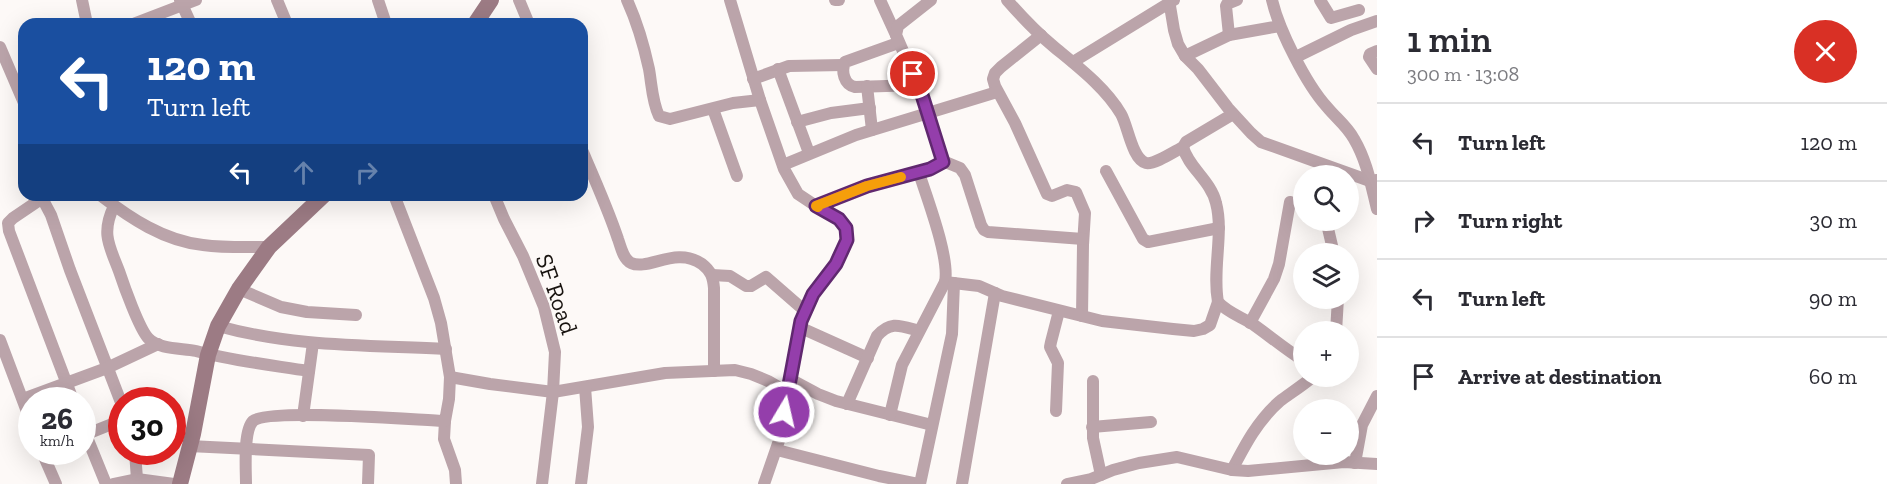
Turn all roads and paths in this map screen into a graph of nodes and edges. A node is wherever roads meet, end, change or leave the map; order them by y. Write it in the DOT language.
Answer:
graph roads {
  1 [pos="82,0"];
  2 [pos="196,0"];
  3 [pos="277,0"];
  4 [pos="378,0"];
  5 [pos="519,0"];
  6 [pos="627,0"];
  7 [pos="730,0"];
  8 [pos="880,0"];
  9 [pos="931,0"];
  10 [pos="1007,0"];
  11 [pos="1237,0"];
  12 [pos="1272,0"];
  13 [pos="1320,0"];
  14 [pos="490,1"];
  15 [pos="1171,1"];
  16 [pos="181,3"];
  17 [pos="1357,5"];
  18 [pos="86,18"];
  19 [pos="147,18"];
  20 [pos="188,18"];
  21 [pos="284,18"];
  22 [pos="384,18"];
  23 [pos="479,18"];
  24 [pos="526,18"];
  25 [pos="1377,21"];
  26 [pos="1364,25"];
  27 [pos="1280,26"];
  28 [pos="1041,35"];
  29 [pos="1229,35"];
  30 [pos="897,39"];
  31 [pos="0,47"];
  32 [pos="1377,51"];
  33 [pos="1185,56"];
  34 [pos="1296,57"];
  35 [pos="1073,62"];
  36 [pos="843,65"];
  37 [pos="778,69"];
  38 [pos="1377,69"];
  39 [pos="18,73"];
  40 [pos="11,76"];
  41 [pos="753,79"];
  42 [pos="918,85"];
  43 [pos="867,86"];
  44 [pos="18,91"];
  45 [pos="998,92"];
  46 [pos="760,100"];
  47 [pos="870,108"];
  48 [pos="713,109"];
  49 [pos="928,112"];
  50 [pos="1233,114"];
  51 [pos="797,122"];
  52 [pos="872,130"];
  53 [pos="1183,147"];
  54 [pos="809,153"];
  55 [pos="943,162"];
  56 [pos="588,164"];
  57 [pos="783,165"];
  58 [pos="1318,165"];
  59 [pos="1106,171"];
  60 [pos="919,173"];
  61 [pos="737,177"];
  62 [pos="1359,179"];
  63 [pos="1374,181"];
  64 [pos="38,201"];
  65 [pos="47,201"];
  66 [pos="108,201"];
  67 [pos="318,201"];
  68 [pos="396,201"];
  69 [pos="496,201"];
  70 [pos="1290,202"];
  71 [pos="114,206"];
  72 [pos="816,206"];
  73 [pos="1377,210"];
  74 [pos="1219,228"];
  75 [pos="1083,239"];
  76 [pos="269,247"];
  77 [pos="712,275"];
  78 [pos="950,282"];
  79 [pos="239,290"];
  80 [pos="995,292"];
  81 [pos="1218,302"];
  82 [pos="805,311"];
  83 [pos="1059,311"];
  84 [pos="356,315"];
  85 [pos="1082,316"];
  86 [pos="1250,323"];
  87 [pos="218,326"];
  88 [pos="800,327"];
  89 [pos="919,331"];
  90 [pos="0,340"];
  91 [pos="313,343"];
  92 [pos="158,344"];
  93 [pos="446,349"];
  94 [pos="1293,353"];
  95 [pos="208,355"];
  96 [pos="868,358"];
  97 [pos="107,368"];
  98 [pos="309,371"];
  99 [pos="714,371"];
  100 [pos="450,377"];
  101 [pos="790,380"];
  102 [pos="1094,381"];
  103 [pos="66,383"];
  104 [pos="55,387"];
  105 [pos="68,387"];
  106 [pos="115,387"];
  107 [pos="585,387"];
  108 [pos="1300,387"];
  109 [pos="18,388"];
  110 [pos="554,392"];
  111 [pos="787,392"];
  112 [pos="1377,396"];
  113 [pos="846,404"];
  114 [pos="1056,411"];
  115 [pos="890,415"];
  116 [pos="303,416"];
  117 [pos="445,421"];
  118 [pos="1151,422"];
  119 [pos="932,425"];
  120 [pos="1092,427"];
  121 [pos="1359,441"];
  122 [pos="189,446"];
  123 [pos="247,448"];
  124 [pos="777,450"];
  125 [pos="96,460"];
  126 [pos="1359,463"];
  127 [pos="1377,464"];
  128 [pos="48,465"];
  129 [pos="136,465"];
  130 [pos="1312,465"];
  131 [pos="1232,470"];
  132 [pos="1101,475"];
  133 [pos="137,479"];
  134 [pos="56,484"];
  135 [pos="106,484"];
  136 [pos="113,484"];
  137 [pos="174,484"];
  138 [pos="180,484"];
  139 [pos="246,484"];
  140 [pos="368,484"];
  141 [pos="456,484"];
  142 [pos="544,484"];
  143 [pos="581,484"];
  144 [pos="764,484"];
  145 [pos="919,484"];
  146 [pos="962,484"];
  147 [pos="1067,484"];
  1 -- 18 [label="street"];
  2 -- 16 [label="street"];
  3 -- 21 [label="street"];
  4 -- 22 [label="street"];
  5 -- 24 [label="street"];
  6 -- 48 [label="street"];
  7 -- 41 [label="street"];
  8 -- 30 [label="street"];
  9 -- 30 [label="street"];
  10 -- 28 [label="street"];
  11 -- 29 [label="street"];
  12 -- 27 [label="street"];
  13 -- 17 [label="street"];
  14 -- 23 [label="street"];
  15 -- 33 [label="street"];
  15 -- 35 [label="street"];
  16 -- 19 [label="street"];
  16 -- 20 [label="street"];
  17 -- 26 [label="street"];
  25 -- 26 [label="street"];
  26 -- 34 [label="street"];
  27 -- 29 [label="street"];
  27 -- 34 [label="street"];
  28 -- 35 [label="street"];
  28 -- 45 [label="street"];
  29 -- 33 [label="street"];
  30 -- 36 [label="street"];
  30 -- 42 [label="street"];
  31 -- 40 [label="street"];
  32 -- 38 [label="street"];
  33 -- 50 [label="street"];
  34 -- 63 [label="street"];
  35 -- 53 [label="street"];
  36 -- 37 [label="street"];
  36 -- 43 [label="street"];
  37 -- 41 [label="street"];
  37 -- 51 [label="street"];
  39 -- 40 [label="street"];
  40 -- 44 [label="street"];
  41 -- 46 [label="street"];
  42 -- 43 [label="street"];
  42 -- 49 [label="street"];
  43 -- 47 [label="street"];
  45 -- 49 [label="street"];
  45 -- 75 [label="street"];
  46 -- 48 [label="street"];
  46 -- 57 [label="street"];
  47 -- 51 [label="street"];
  47 -- 52 [label="street"];
  48 -- 61 [label="street"];
  49 -- 52 [label="street"];
  49 -- 55 [label="street"];
  50 -- 53 [label="street"];
  50 -- 58 [label="street"];
  51 -- 54 [label="street"];
  52 -- 54 [label="street"];
  53 -- 74 [label="street"];
  54 -- 57 [label="street"];
  55 -- 60 [label="street"];
  55 -- 75 [label="street"];
  56 -- 77 [label="street"];
  57 -- 72 [label="street"];
  59 -- 74 [label="street"];
  60 -- 72 [label="street"];
  60 -- 78 [label="street"];
  62 -- 63 [label="street"];
  63 -- 73 [label="street"];
  64 -- 103 [label="street"];
  65 -- 97 [label="street"];
  66 -- 71 [label="street"];
  67 -- 76 [label="street"];
  68 -- 93 [label="street"];
  69 -- 110 [label="street, SF Road"];
  70 -- 86 [label="street"];
  71 -- 76 [label="street"];
  71 -- 92 [label="street"];
  72 -- 82 [label="street"];
  74 -- 81 [label="street"];
  75 -- 85 [label="street"];
  76 -- 79 [label="street"];
  77 -- 82 [label="street"];
  77 -- 99 [label="street"];
  78 -- 80 [label="street"];
  78 -- 89 [label="street"];
  78 -- 119 [label="street"];
  79 -- 84 [label="street"];
  79 -- 87 [label="street"];
  80 -- 83 [label="street"];
  80 -- 146 [label="street"];
  81 -- 85 [label="street"];
  81 -- 86 [label="street"];
  82 -- 88 [label="street"];
  83 -- 85 [label="street"];
  83 -- 114 [label="street"];
  86 -- 94 [label="street"];
  87 -- 91 [label="street"];
  87 -- 95 [label="street"];
  88 -- 96 [label="street"];
  88 -- 101 [label="street"];
  89 -- 96 [label="street"];
  89 -- 115 [label="street"];
  90 -- 109 [label="street"];
  91 -- 93 [label="street"];
  91 -- 98 [label="street"];
  92 -- 95 [label="street"];
  92 -- 97 [label="street"];
  93 -- 100 [label="street"];
  95 -- 98 [label="street"];
  95 -- 122 [label="street"];
  96 -- 113 [label="street"];
  97 -- 103 [label="street"];
  97 -- 106 [label="street"];
  98 -- 116 [label="street"];
  99 -- 107 [label="street"];
  99 -- 111 [label="street"];
  100 -- 110 [label="street"];
  100 -- 117 [label="street"];
  101 -- 111 [label="street"];
  101 -- 113 [label="street"];
  102 -- 120 [label="street"];
  103 -- 104 [label="street"];
  103 -- 105 [label="street"];
  107 -- 110 [label="street"];
  107 -- 143 [label="street"];
  108 -- 131 [label="street"];
  110 -- 142 [label="street, SF Road"];
  111 -- 124 [label="street"];
  112 -- 121 [label="street"];
  113 -- 115 [label="street"];
  115 -- 119 [label="street"];
  116 -- 117 [label="street"];
  116 -- 123 [label="street"];
  117 -- 141 [label="street"];
  118 -- 120 [label="street"];
  119 -- 145 [label="street"];
  120 -- 132 [label="street"];
  122 -- 123 [label="street"];
  122 -- 138 [label="street"];
  123 -- 139 [label="street"];
  123 -- 140 [label="street"];
  124 -- 144 [label="street"];
  124 -- 145 [label="street"];
  125 -- 135 [label="street"];
  126 -- 127 [label="street"];
  128 -- 134 [label="street"];
  129 -- 133 [label="street"];
  130 -- 131 [label="street"];
  131 -- 132 [label="street"];
  132 -- 147 [label="street"];
  133 -- 136 [label="street"];
  133 -- 137 [label="street"];
}
